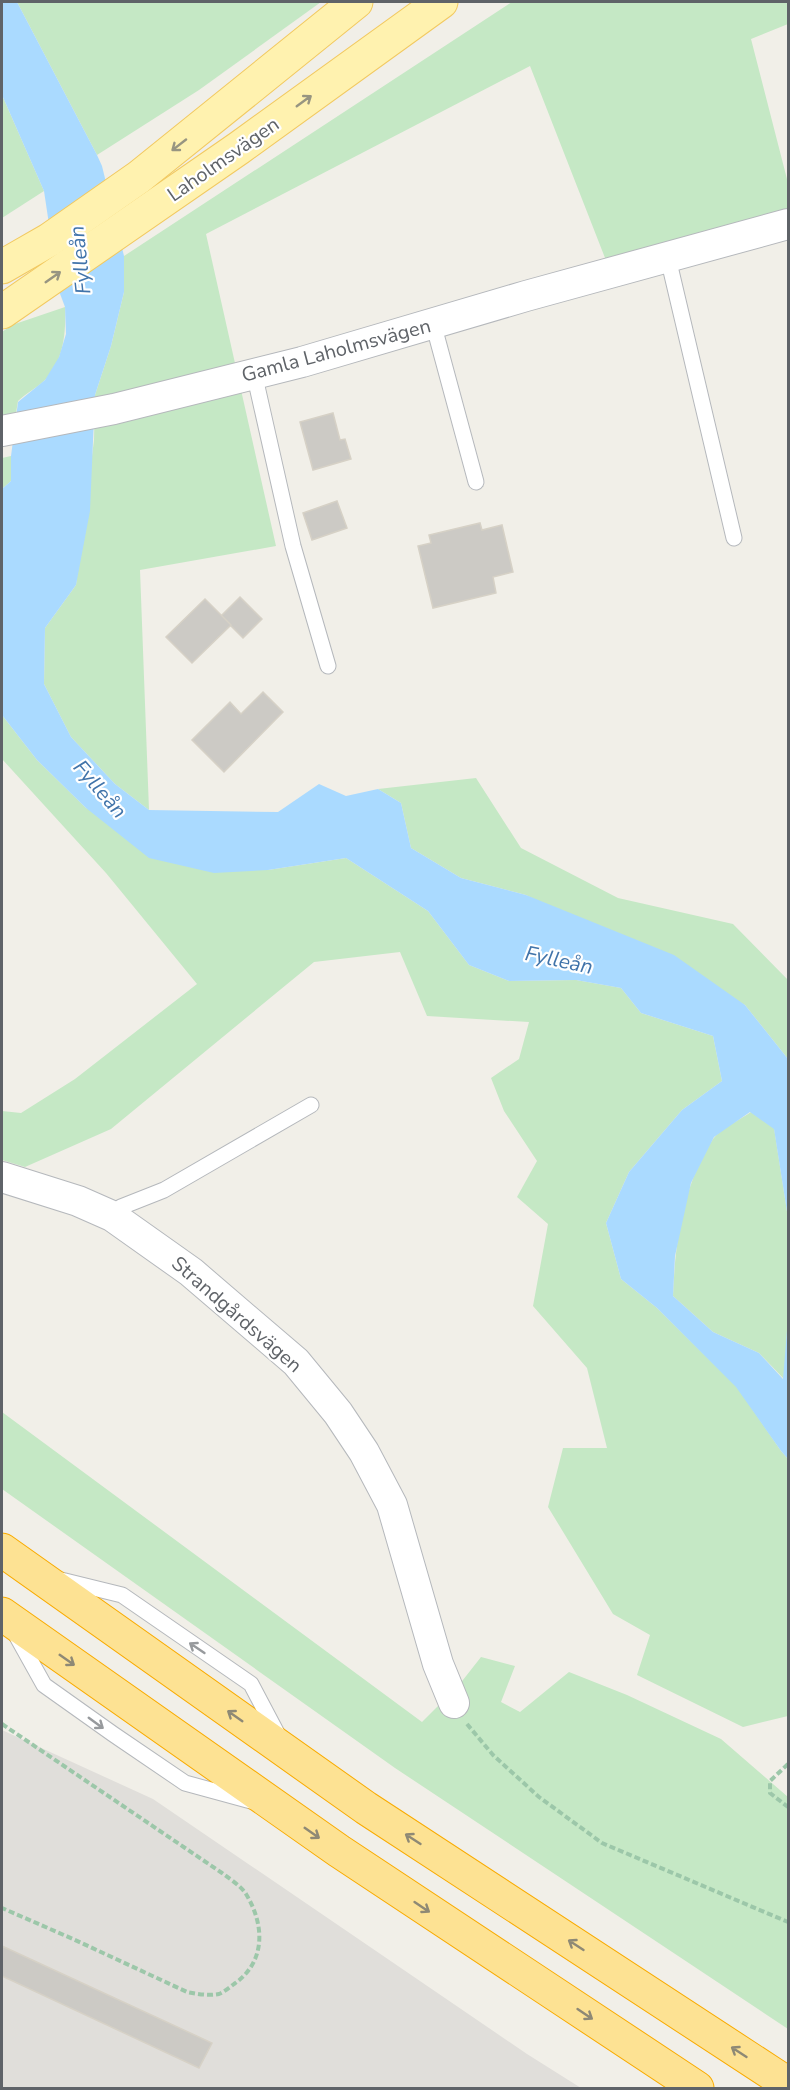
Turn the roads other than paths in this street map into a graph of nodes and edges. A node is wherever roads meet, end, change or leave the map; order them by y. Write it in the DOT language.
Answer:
graph roads {
  1 [pos="356,2"];
  2 [pos="441,2"];
  3 [pos="789,224"];
  4 [pos="668,258"];
  5 [pos="2,267"];
  6 [pos="3,311"];
  7 [pos="433,324"];
  8 [pos="254,374"];
  9 [pos="2,432"];
  10 [pos="476,482"];
  11 [pos="734,538"];
  12 [pos="328,666"];
  13 [pos="311,1105"];
  14 [pos="2,1177"];
  15 [pos="112,1215"];
  16 [pos="2,1550"];
  17 [pos="4,1616"];
  18 [pos="454,1703"];
  19 [pos="789,2084"];
  20 [pos="697,2088"];
  1 -- 5 [label="main road, Laholmsvägen, one-way"];
  6 -- 2 [label="main road, Laholmsvägen, one-way"];
  3 -- 4 [label="street, Gamla Laholmsvägen"];
  4 -- 7 [label="street, Gamla Laholmsvägen"];
  4 -- 11 [label="lane"];
  7 -- 8 [label="street, Gamla Laholmsvägen"];
  7 -- 10 [label="lane"];
  8 -- 9 [label="street, Gamla Laholmsvägen"];
  8 -- 12 [label="lane"];
  13 -- 15 [label="lane"];
  14 -- 15 [label="street, Strandgårdsvägen"];
  15 -- 18 [label="street, Strandgårdsvägen"];
  19 -- 16 [label="highway, one-way"];
  17 -- 20 [label="highway, one-way"];
}
